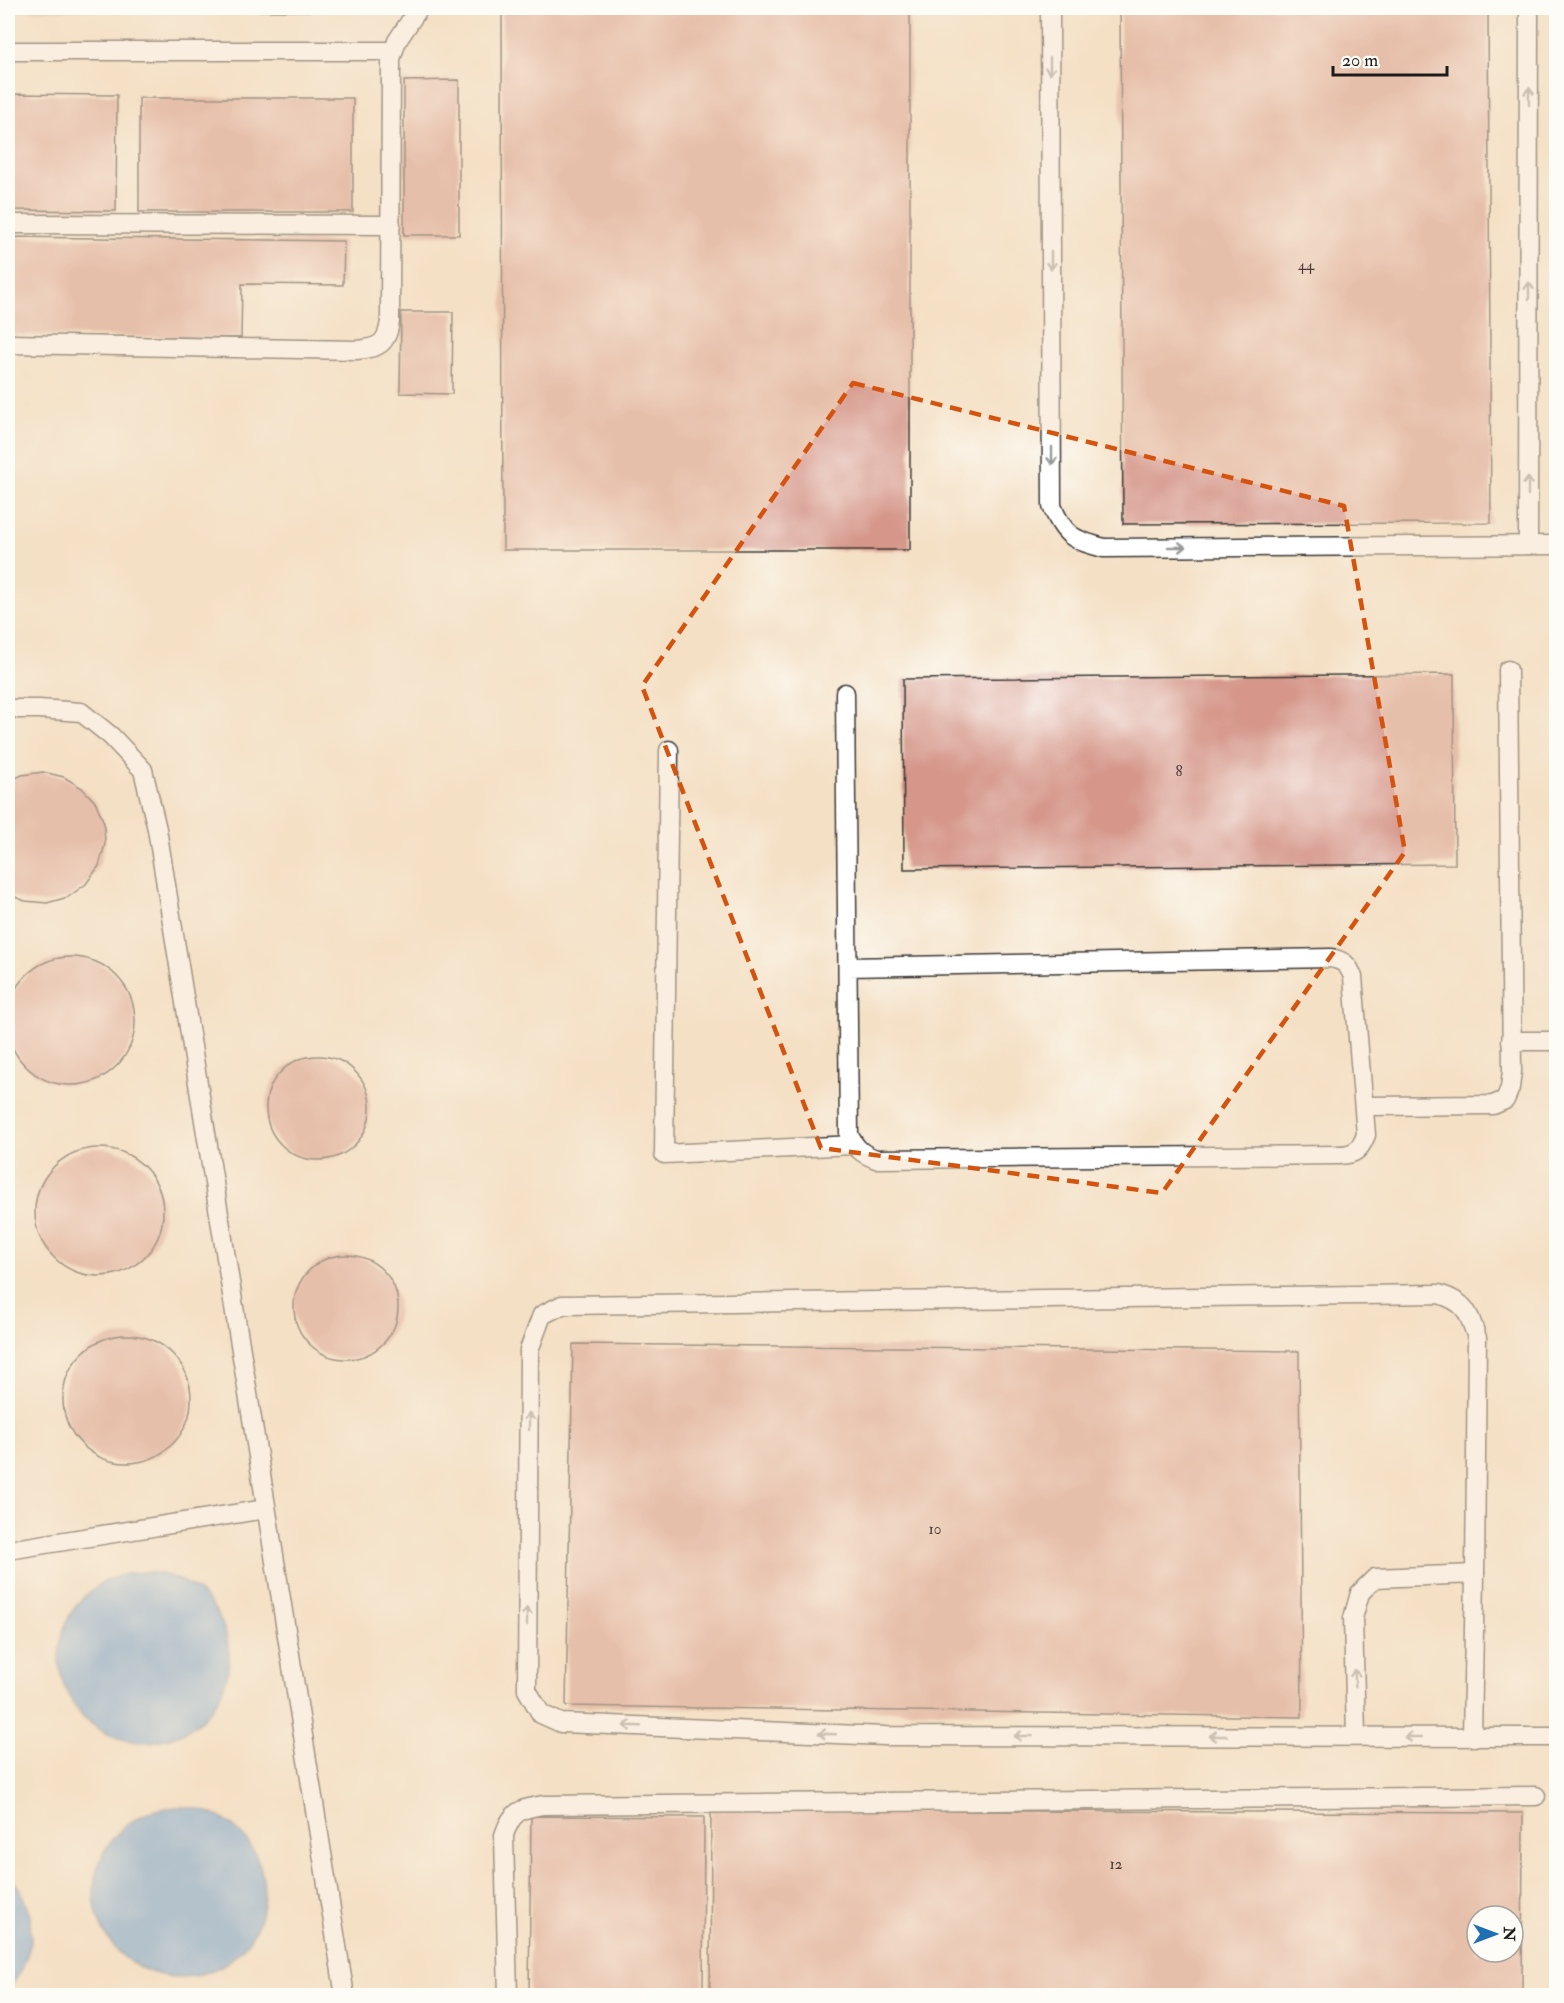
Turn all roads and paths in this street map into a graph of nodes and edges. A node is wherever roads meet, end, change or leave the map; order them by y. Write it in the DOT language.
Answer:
graph roads {
  1 [pos="419,8"];
  2 [pos="1050,8"];
  3 [pos="1529,8"];
  4 [pos="8,51"];
  5 [pos="392,51"];
  6 [pos="8,224"];
  7 [pos="391,225"];
  8 [pos="8,344"];
  9 [pos="1528,545"];
  10 [pos="1557,545"];
  11 [pos="1508,670"];
  12 [pos="845,693"];
  13 [pos="8,709"];
  14 [pos="669,750"];
  15 [pos="848,967"];
  16 [pos="1511,1041"];
  17 [pos="1557,1041"];
  18 [pos="1365,1106"];
  19 [pos="854,1145"];
  20 [pos="266,1509"];
  21 [pos="8,1550"];
  22 [pos="1476,1574"];
  23 [pos="1356,1736"];
  24 [pos="1472,1737"];
  25 [pos="1557,1737"];
  26 [pos="1536,1796"];
  27 [pos="345,1995"];
  28 [pos="508,1995"];
  1 -- 5 [label="lane"];
  2 -- 9 [label="lane, one-way"];
  9 -- 3 [label="lane, one-way"];
  4 -- 5 [label="lane"];
  5 -- 7 [label="lane"];
  6 -- 7 [label="lane"];
  7 -- 8 [label="lane"];
  9 -- 10 [label="lane"];
  11 -- 16 [label="lane"];
  12 -- 15 [label="lane"];
  13 -- 20 [label="lane"];
  14 -- 19 [label="lane"];
  15 -- 18 [label="lane"];
  15 -- 19 [label="lane"];
  16 -- 17 [label="lane"];
  16 -- 18 [label="lane"];
  18 -- 19 [label="lane"];
  20 -- 21 [label="lane"];
  20 -- 27 [label="lane"];
  23 -- 22 [label="lane, one-way"];
  23 -- 22 [label="lane, one-way"];
  22 -- 24 [label="lane"];
  24 -- 23 [label="lane, one-way"];
  24 -- 25 [label="lane"];
  26 -- 28 [label="lane"];
}
